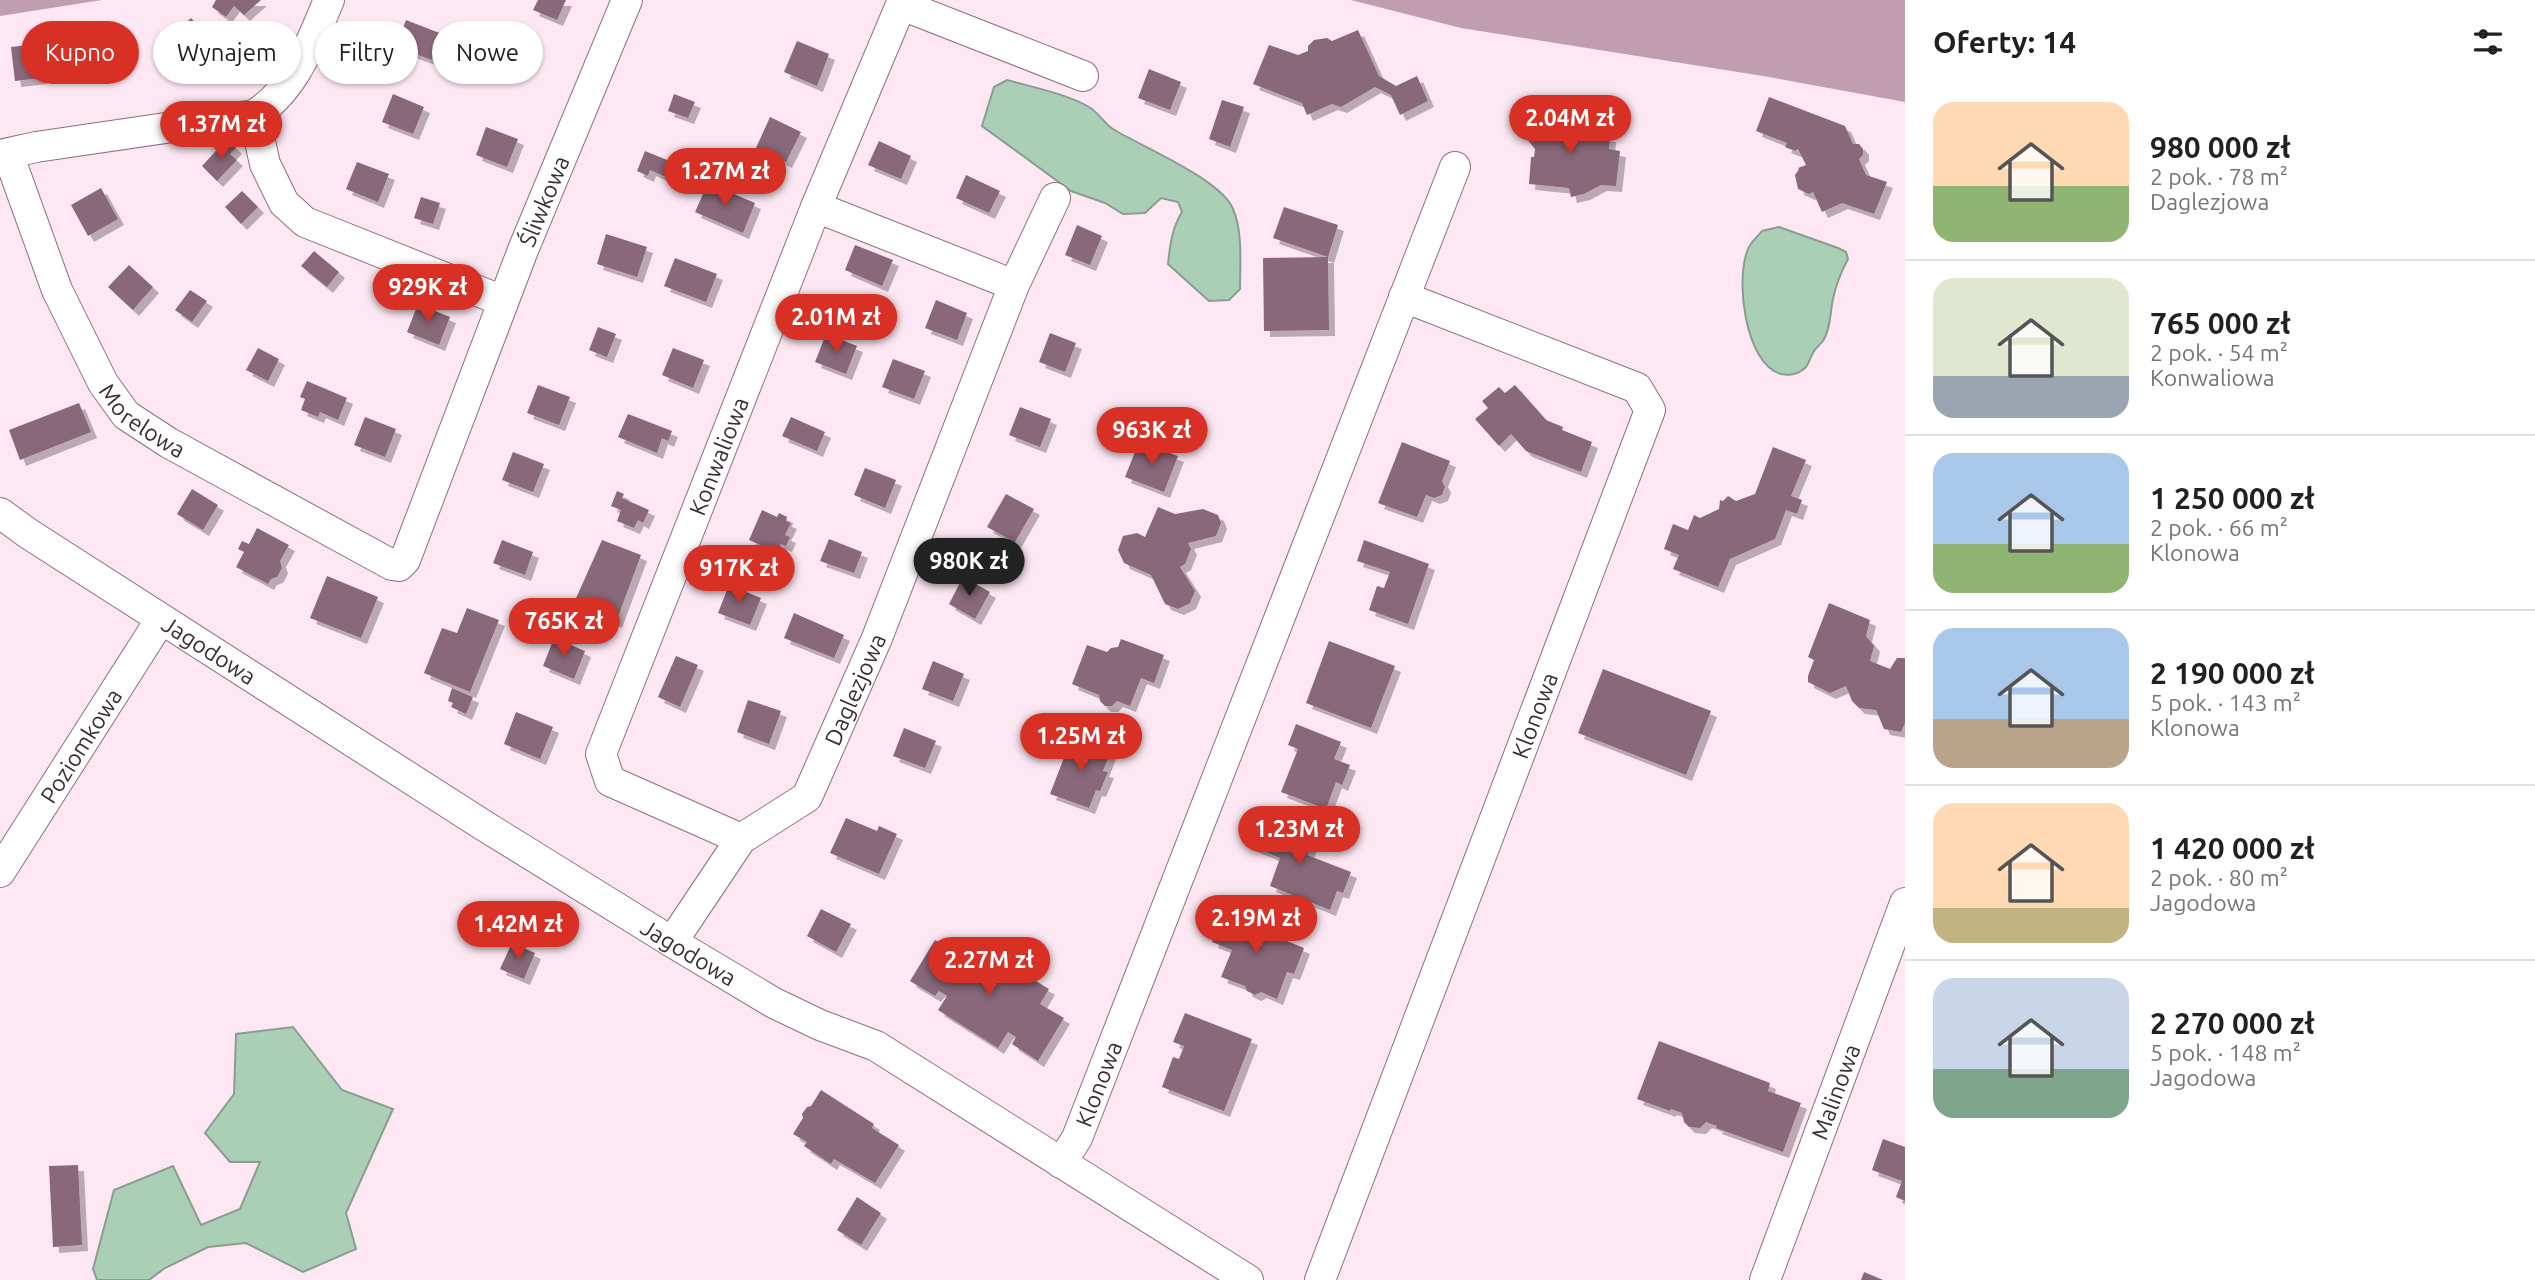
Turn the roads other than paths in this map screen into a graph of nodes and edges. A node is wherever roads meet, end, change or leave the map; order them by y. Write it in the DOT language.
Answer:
graph roads {
  1 [pos="329,0"];
  2 [pos="626,0"];
  3 [pos="902,3"];
  4 [pos="1083,76"];
  5 [pos="254,115"];
  6 [pos="6,154"];
  7 [pos="1455,167"];
  8 [pos="1055,198"];
  9 [pos="816,207"];
  10 [pos="1014,285"];
  11 [pos="1404,297"];
  12 [pos="503,301"];
  13 [pos="0,513"];
  14 [pos="405,560"];
  15 [pos="161,619"];
  16 [pos="741,839"];
  17 [pos="0,872"];
  18 [pos="1905,903"];
  19 [pos="673,942"];
  20 [pos="1061,1163"];
  21 [pos="1248,1280"];
  22 [pos="1320,1280"];
  23 [pos="1765,1280"];
  1 -- 5 [label="street"];
  2 -- 12 [label="street, Śliwkowa"];
  3 -- 4 [label="street"];
  3 -- 9 [label="street, Konwaliowa"];
  5 -- 6 [label="street"];
  5 -- 12 [label="street"];
  6 -- 14 [label="street, Morelowa"];
  7 -- 11 [label="street, Klonowa"];
  8 -- 10 [label="street, Daglezjowa"];
  9 -- 10 [label="street"];
  9 -- 16 [label="street, Konwaliowa"];
  10 -- 16 [label="street, Daglezjowa"];
  11 -- 20 [label="street, Klonowa"];
  11 -- 22 [label="street, Klonowa"];
  12 -- 14 [label="street, Śliwkowa"];
  13 -- 15 [label="street, Jagodowa"];
  15 -- 17 [label="street, Poziomkowa"];
  15 -- 19 [label="street, Jagodowa"];
  16 -- 19 [label="street, Daglezjowa"];
  18 -- 23 [label="street, Malinowa"];
  19 -- 20 [label="street, Jagodowa"];
  20 -- 21 [label="street, Jagodowa"];
}
